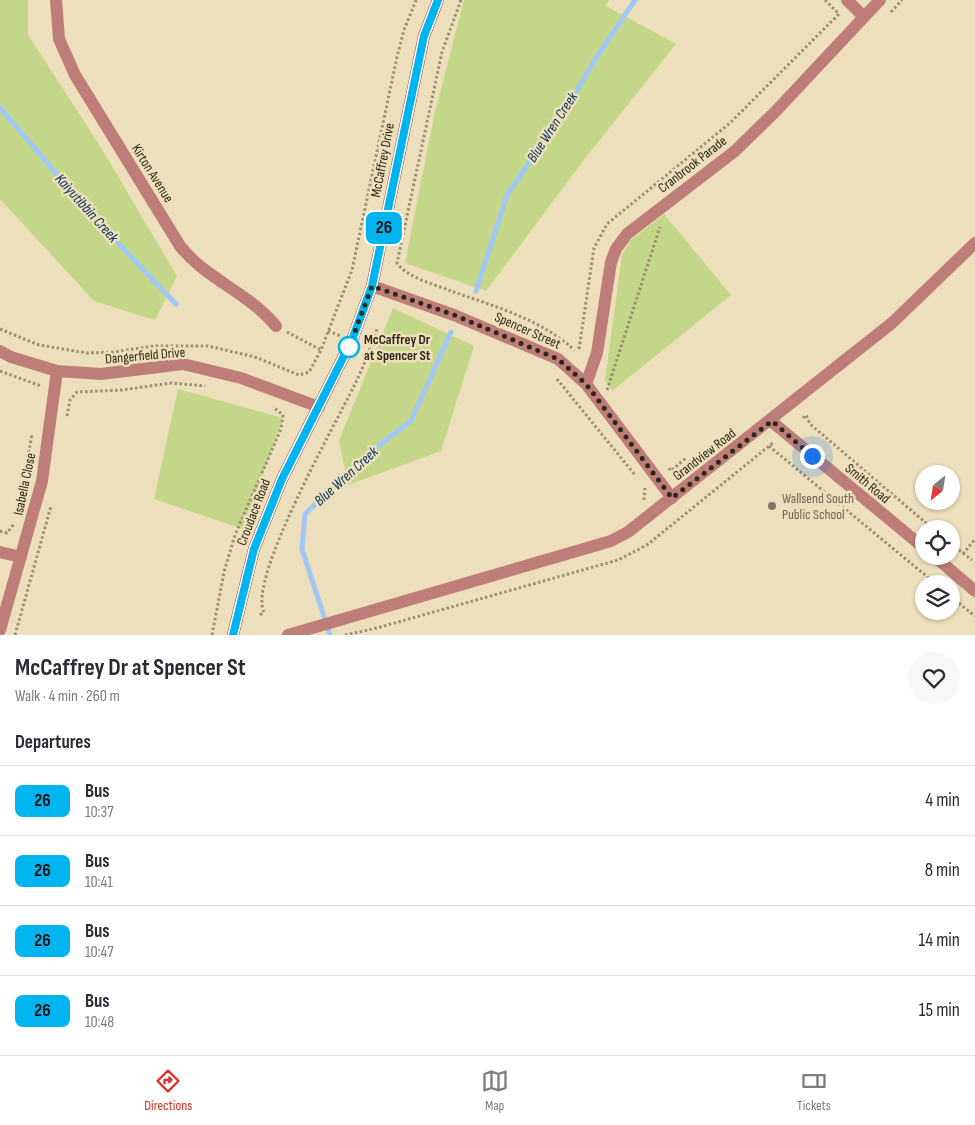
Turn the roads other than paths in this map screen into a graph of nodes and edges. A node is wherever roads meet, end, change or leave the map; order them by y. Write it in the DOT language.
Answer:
graph roads {
  1 [pos="56,0"];
  2 [pos="438,0"];
  3 [pos="847,0"];
  4 [pos="880,0"];
  5 [pos="863,16"];
  6 [pos="975,243"];
  7 [pos="372,286"];
  8 [pos="276,326"];
  9 [pos="0,350"];
  10 [pos="57,371"];
  11 [pos="586,384"];
  12 [pos="319,407"];
  13 [pos="772,421"];
  14 [pos="672,498"];
  15 [pos="915,540"];
  16 [pos="0,552"];
  17 [pos="21,557"];
  18 [pos="945,565"];
  19 [pos="975,590"];
  20 [pos="0,630"];
  21 [pos="233,635"];
  22 [pos="288,635"];
  1 -- 8 [label="street, Kirton Avenue"];
  2 -- 7 [label="main road, McCaffrey Drive"];
  3 -- 5 [label="street"];
  4 -- 5 [label="street, Cranbrook Parade"];
  5 -- 11 [label="street, Cranbrook Parade"];
  6 -- 13 [label="street, Grandview Road"];
  7 -- 11 [label="street, Spencer Street"];
  7 -- 12 [label="main road, McCaffrey Drive"];
  9 -- 10 [label="street, Dangerfield Drive"];
  10 -- 12 [label="street, Dangerfield Drive"];
  10 -- 17 [label="street, Isabella Close"];
  11 -- 14 [label="street, Spencer Street"];
  12 -- 21 [label="main road, Croudace Road"];
  13 -- 14 [label="street, Grandview Road"];
  13 -- 15 [label="street, Smith Road"];
  14 -- 22 [label="street, Grandview Road"];
  16 -- 17 [label="street"];
  17 -- 20 [label="street, Isabella Close"];
  18 -- 19 [label="street"];
}
